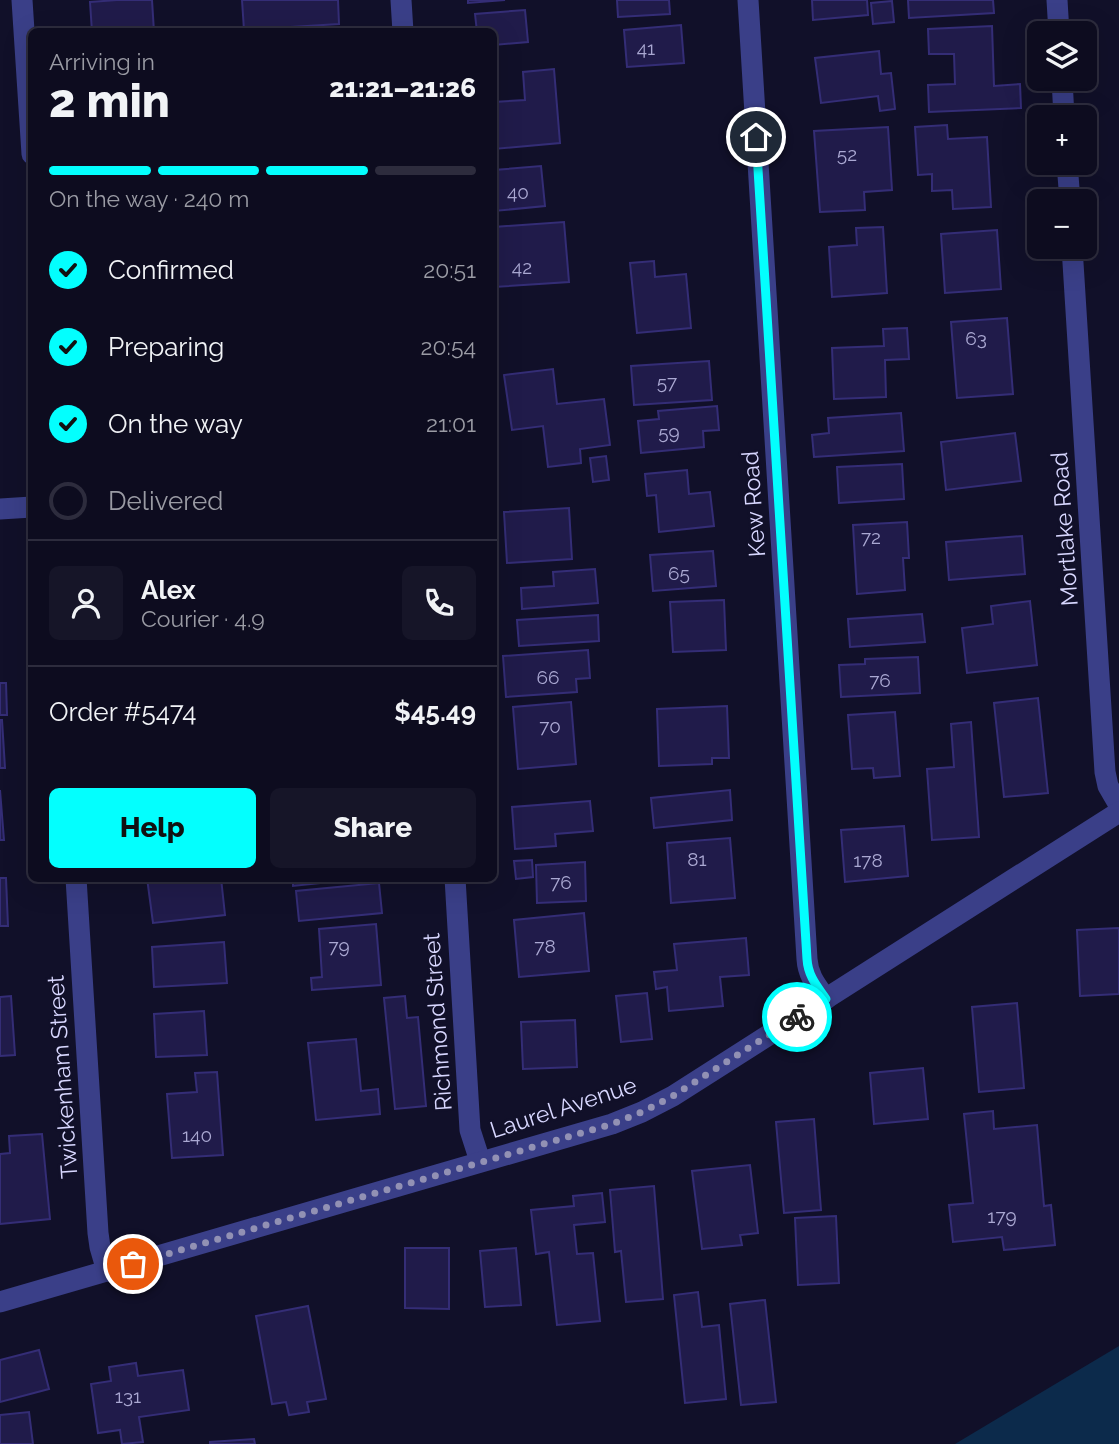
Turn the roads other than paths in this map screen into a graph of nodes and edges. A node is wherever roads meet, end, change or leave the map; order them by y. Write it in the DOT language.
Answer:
graph roads {
  1 [pos="22,0"];
  2 [pos="401,0"];
  3 [pos="748,0"];
  4 [pos="1057,0"];
  5 [pos="1058,21"];
  6 [pos="403,28"];
  7 [pos="28,92"];
  8 [pos="1073,259"];
  9 [pos="28,507"];
  10 [pos="0,509"];
  11 [pos="1119,805"];
  12 [pos="1119,812"];
  13 [pos="76,882"];
  14 [pos="454,882"];
  15 [pos="826,999"];
  16 [pos="480,1161"];
  17 [pos="107,1271"];
  18 [pos="0,1302"];
  1 -- 7 [label="street"];
  2 -- 6 [label="street"];
  3 -- 15 [label="street, Kew Road"];
  4 -- 5 [label="street"];
  8 -- 11 [label="street, Mortlake Road"];
  9 -- 10 [label="street"];
  12 -- 15 [label="street, Laurel Avenue"];
  13 -- 17 [label="street, Twickenham Street"];
  14 -- 16 [label="street, Richmond Street"];
  15 -- 16 [label="street, Laurel Avenue"];
  16 -- 17 [label="street, Laurel Avenue"];
  17 -- 18 [label="street, Laurel Avenue"];
}
